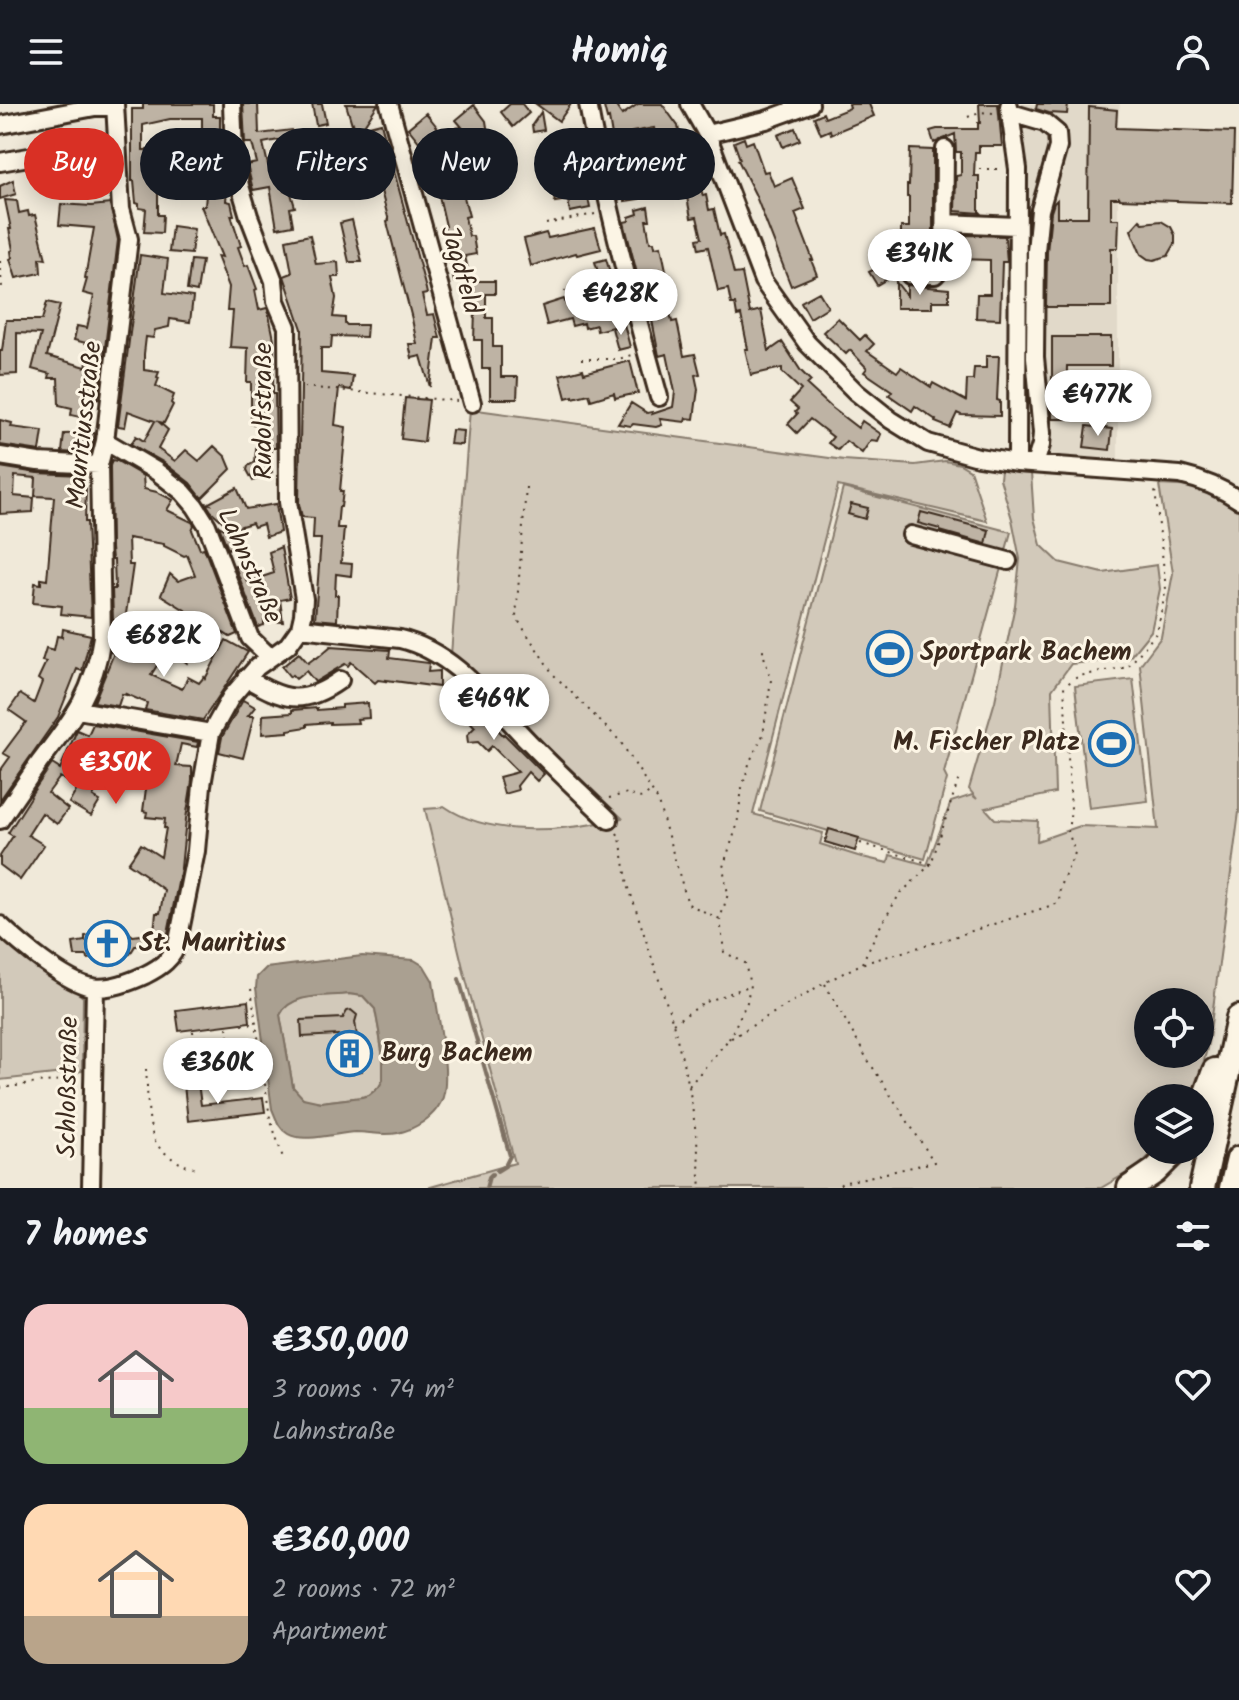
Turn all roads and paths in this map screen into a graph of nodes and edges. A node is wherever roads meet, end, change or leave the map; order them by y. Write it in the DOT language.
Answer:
graph roads {
  1 [pos="232,104"];
  2 [pos="389,104"];
  3 [pos="396,104"];
  4 [pos="588,104"];
  5 [pos="690,104"];
  6 [pos="810,104"];
  7 [pos="115,106"];
  8 [pos="1010,108"];
  9 [pos="968,117"];
  10 [pos="0,125"];
  11 [pos="115,128"];
  12 [pos="233,128"];
  13 [pos="704,128"];
  14 [pos="715,132"];
  15 [pos="945,149"];
  16 [pos="715,155"];
  17 [pos="24,158"];
  18 [pos="0,162"];
  19 [pos="979,169"];
  20 [pos="1018,169"];
  21 [pos="120,200"];
  22 [pos="244,200"];
  23 [pos="610,211"];
  24 [pos="945,223"];
  25 [pos="546,224"];
  26 [pos="1017,226"];
  27 [pos="0,261"];
  28 [pos="910,275"];
  29 [pos="626,279"];
  30 [pos="2,288"];
  31 [pos="564,291"];
  32 [pos="646,350"];
  33 [pos="581,359"];
  34 [pos="287,385"];
  35 [pos="659,397"];
  36 [pos="472,403"];
  37 [pos="105,441"];
  38 [pos="0,456"];
  39 [pos="1017,463"];
  40 [pos="1035,464"];
  41 [pos="99,465"];
  42 [pos="1153,473"];
  43 [pos="526,487"];
  44 [pos="1239,500"];
  45 [pos="911,535"];
  46 [pos="1008,561"];
  47 [pos="300,628"];
  48 [pos="763,645"];
  49 [pos="270,657"];
  50 [pos="246,678"];
  51 [pos="340,680"];
  52 [pos="78,710"];
  53 [pos="211,733"];
  54 [pos="959,778"];
  55 [pos="652,791"];
  56 [pos="594,806"];
  57 [pos="0,820"];
  58 [pos="609,820"];
  59 [pos="860,843"];
  60 [pos="931,864"];
  61 [pos="720,919"];
  62 [pos="0,925"];
  63 [pos="861,964"];
  64 [pos="824,983"];
  65 [pos="750,985"];
  66 [pos="95,988"];
  67 [pos="251,989"];
  68 [pos="1239,1009"];
  69 [pos="1239,1018"];
  70 [pos="256,1023"];
  71 [pos="673,1023"];
  72 [pos="242,1025"];
  73 [pos="227,1027"];
  74 [pos="193,1031"];
  75 [pos="728,1040"];
  76 [pos="388,1057"];
  77 [pos="232,1058"];
  78 [pos="383,1058"];
  79 [pos="196,1063"];
  80 [pos="146,1069"];
  81 [pos="94,1076"];
  82 [pos="1211,1084"];
  83 [pos="689,1086"];
  84 [pos="0,1088"];
  85 [pos="283,1158"];
  86 [pos="1239,1159"];
  87 [pos="1162,1164"];
  88 [pos="197,1168"];
  89 [pos="91,1188"];
  90 [pos="701,1188"];
  91 [pos="837,1188"];
  92 [pos="1130,1188"];
  93 [pos="1202,1188"];
  94 [pos="1232,1188"];
  1 -- 12 [label="street, Rudolfstraße"];
  2 -- 3 [label="street"];
  2 -- 36 [label="street, Jagdfeld"];
  4 -- 23 [label="street"];
  5 -- 13 [label="street"];
  6 -- 14 [label="street"];
  7 -- 10 [label="street"];
  7 -- 11 [label="street, Mauritiusstraße"];
  8 -- 9 [label="path"];
  8 -- 20 [label="street"];
  8 -- 40 [label="street"];
  15 -- 24 [label="street"];
  16 -- 39 [label="street"];
  17 -- 18 [label="street"];
  19 -- 20 [label="path"];
  20 -- 26 [label="street"];
  21 -- 37 [label="street, Mauritiusstraße"];
  22 -- 34 [label="street, Rudolfstraße"];
  23 -- 25 [label="path"];
  23 -- 29 [label="street"];
  24 -- 26 [label="street"];
  24 -- 28 [label="street"];
  26 -- 39 [label="street"];
  27 -- 30 [label="path"];
  29 -- 31 [label="path"];
  29 -- 32 [label="street"];
  32 -- 33 [label="path"];
  32 -- 35 [label="street"];
  34 -- 36 [label="path"];
  34 -- 47 [label="street, Rudolfstraße"];
  37 -- 41 [label="street, Mauritiusstraße"];
  37 -- 49 [label="street, Lahnstraße"];
  38 -- 41 [label="street"];
  39 -- 40 [label="street"];
  40 -- 42 [label="street"];
  41 -- 52 [label="street, Mauritiusstraße"];
  42 -- 44 [label="street"];
  42 -- 63 [label="path"];
  43 -- 55 [label="path"];
  45 -- 46 [label="street"];
  47 -- 49 [label="street, Lahnstraße"];
  47 -- 56 [label="street"];
  48 -- 61 [label="path"];
  49 -- 50 [label="street, Lahnstraße"];
  50 -- 51 [label="street"];
  50 -- 53 [label="street, Lahnstraße"];
  52 -- 53 [label="street"];
  52 -- 57 [label="street, Mauritiusstraße"];
  53 -- 66 [label="street, Lahnstraße"];
  54 -- 60 [label="path"];
  55 -- 56 [label="path"];
  55 -- 61 [label="path"];
  56 -- 58 [label="street"];
  58 -- 71 [label="path"];
  59 -- 60 [label="path"];
  60 -- 63 [label="path"];
  61 -- 65 [label="path"];
  62 -- 66 [label="street"];
  63 -- 64 [label="path"];
  64 -- 75 [label="path"];
  64 -- 91 [label="path"];
  65 -- 71 [label="path"];
  65 -- 75 [label="path"];
  66 -- 81 [label="street, Schloßstraße"];
  67 -- 70 [label="path"];
  68 -- 82 [label="highway"];
  69 -- 93 [label="highway"];
  70 -- 72 [label="path"];
  70 -- 85 [label="path"];
  71 -- 83 [label="path"];
  73 -- 77 [label="path"];
  74 -- 79 [label="path"];
  75 -- 83 [label="path"];
  76 -- 78 [label="path"];
  80 -- 88 [label="path"];
  81 -- 84 [label="path"];
  81 -- 89 [label="street, Schloßstraße"];
  83 -- 90 [label="path"];
  86 -- 94 [label="highway"];
  87 -- 92 [label="highway"];
}
